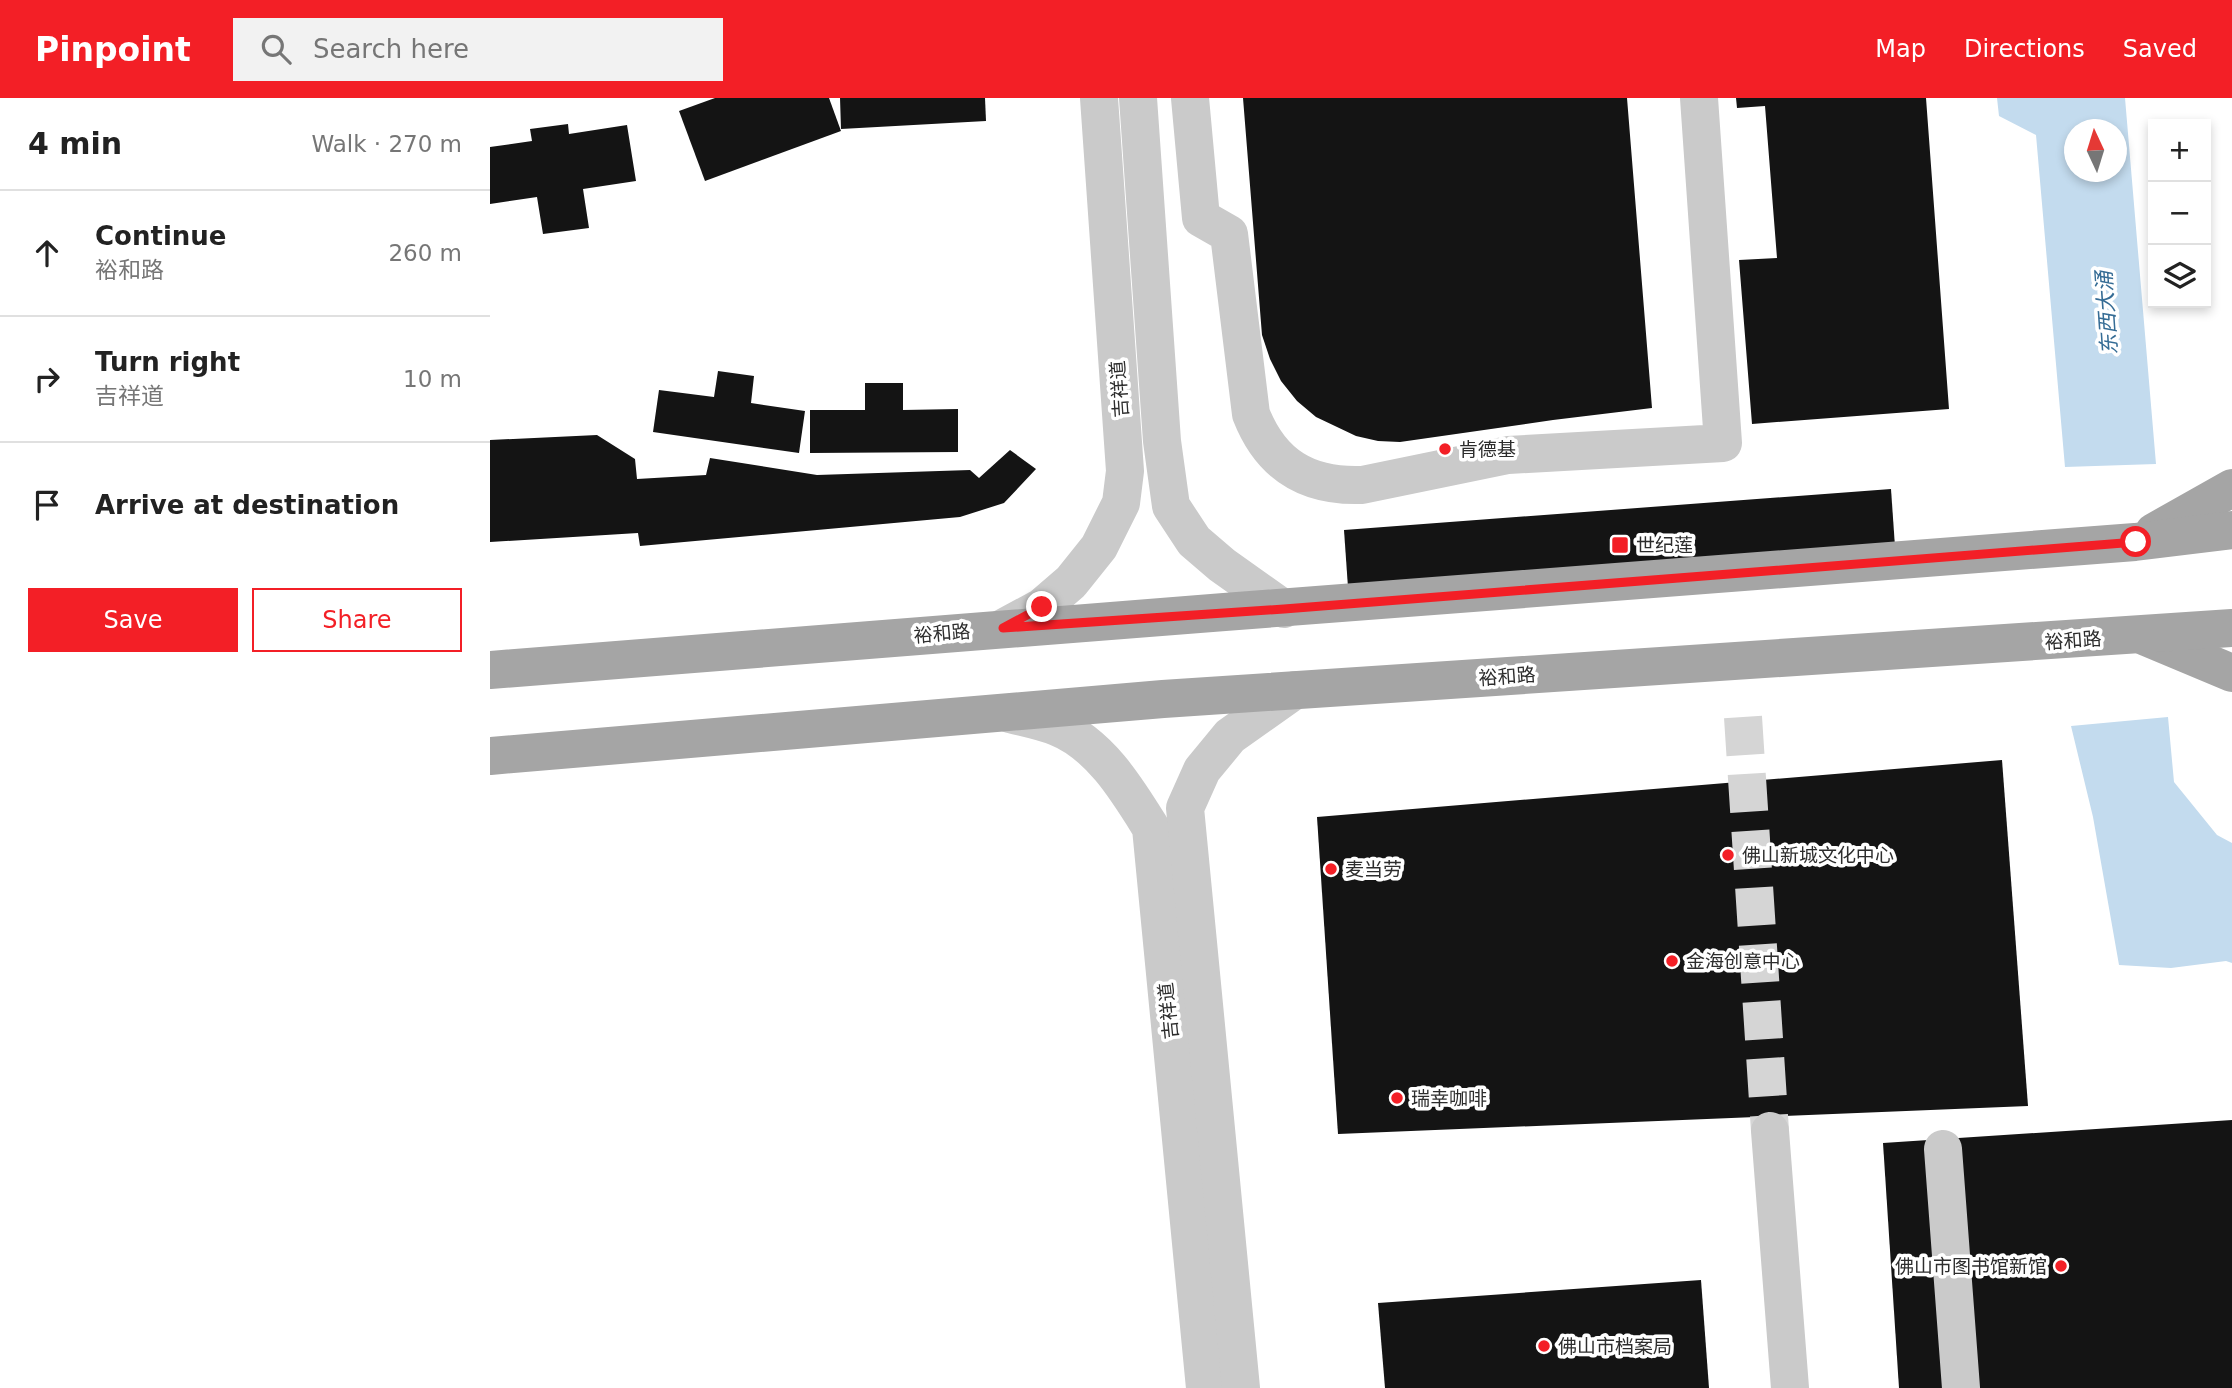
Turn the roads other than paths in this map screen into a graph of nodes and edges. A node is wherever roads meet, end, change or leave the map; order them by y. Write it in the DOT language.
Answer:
graph roads {
  1 [pos="1099,98"];
  2 [pos="1138,98"];
  3 [pos="1190,98"];
  4 [pos="1699,98"];
  5 [pos="2232,488"];
  6 [pos="2232,530"];
  7 [pos="2136,542"];
  8 [pos="1284,609"];
  9 [pos="1003,628"];
  10 [pos="2232,628"];
  11 [pos="2141,635"];
  12 [pos="490,670"];
  13 [pos="2232,673"];
  14 [pos="1295,690"];
  15 [pos="1005,712"];
  16 [pos="490,756"];
  17 [pos="1770,1131"];
  18 [pos="1943,1149"];
  19 [pos="1205,1388"];
  20 [pos="1241,1388"];
  21 [pos="1790,1388"];
  22 [pos="1961,1388"];
  1 -- 9 [label="street, 吉祥道"];
  2 -- 8 [label="street, 吉祥道"];
  3 -- 4 [label="street"];
  5 -- 7 [label="main road"];
  6 -- 7 [label="main road, 裕和路"];
  7 -- 8 [label="main road, 裕和路"];
  8 -- 9 [label="main road, 裕和路"];
  9 -- 12 [label="main road, 裕和路"];
  10 -- 11 [label="main road, 裕和路"];
  11 -- 13 [label="main road"];
  11 -- 14 [label="main road, 裕和路"];
  14 -- 15 [label="main road, 裕和路"];
  14 -- 20 [label="street, 吉祥道"];
  15 -- 16 [label="main road, 裕和路"];
  15 -- 19 [label="street, 吉祥道"];
  17 -- 21 [label="street"];
  18 -- 22 [label="street"];
}
